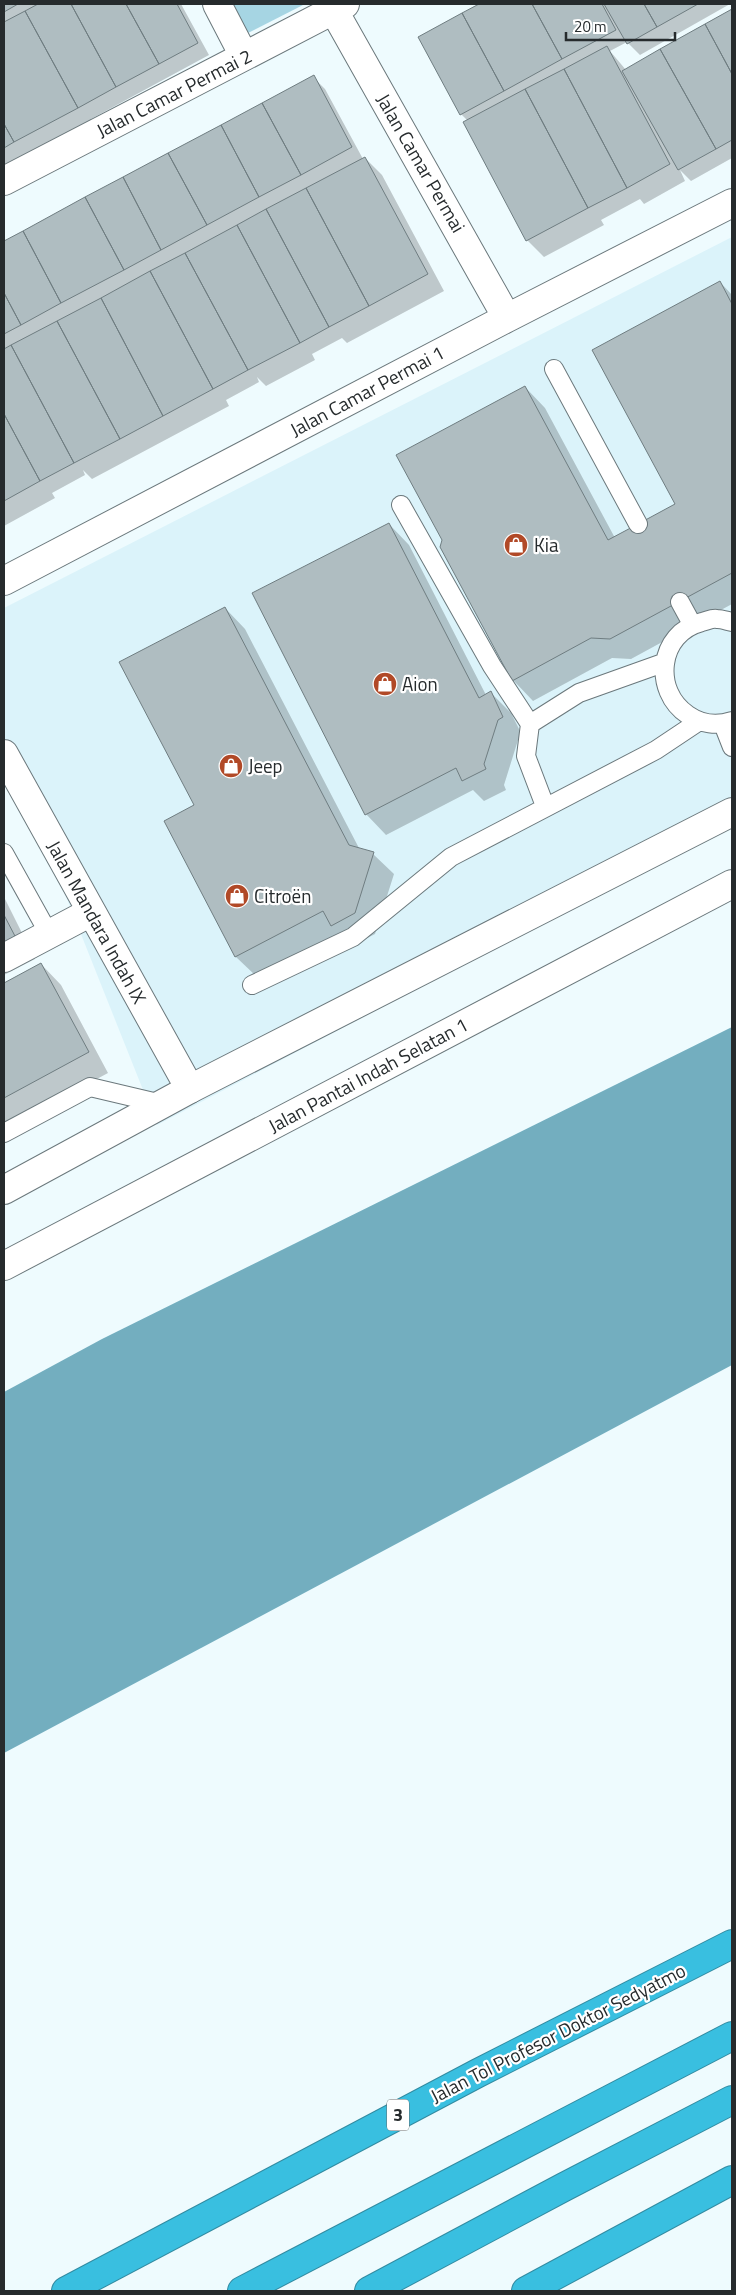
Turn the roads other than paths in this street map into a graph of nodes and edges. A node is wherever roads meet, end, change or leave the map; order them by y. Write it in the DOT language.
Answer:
graph roads {
  1 [pos="217,4"];
  2 [pos="339,7"];
  3 [pos="244,56"];
  4 [pos="4,181"];
  5 [pos="732,203"];
  6 [pos="507,318"];
  7 [pos="554,369"];
  8 [pos="402,505"];
  9 [pos="638,524"];
  10 [pos="4,582"];
  11 [pos="680,602"];
  12 [pos="732,622"];
  13 [pos="692,624"];
  14 [pos="664,663"];
  15 [pos="698,722"];
  16 [pos="728,723"];
  17 [pos="530,724"];
  18 [pos="732,746"];
  19 [pos="4,754"];
  20 [pos="546,806"];
  21 [pos="732,812"];
  22 [pos="4,853"];
  23 [pos="732,884"];
  24 [pos="91,912"];
  25 [pos="49,934"];
  26 [pos="4,958"];
  27 [pos="252,986"];
  28 [pos="190,1090"];
  29 [pos="162,1104"];
  30 [pos="4,1132"];
  31 [pos="4,1190"];
  32 [pos="4,1266"];
  33 [pos="732,1944"];
  34 [pos="732,2036"];
  35 [pos="732,2100"];
  36 [pos="732,2180"];
  37 [pos="66,2291"];
  38 [pos="242,2291"];
  39 [pos="369,2291"];
  40 [pos="526,2291"];
  1 -- 3 [label="street"];
  2 -- 3 [label="street, Jalan Camar Permai 2"];
  2 -- 6 [label="street, Jalan Camar Permai"];
  3 -- 4 [label="street, Jalan Camar Permai 2"];
  5 -- 6 [label="street, Jalan Camar Permai 1"];
  6 -- 10 [label="street, Jalan Camar Permai 1"];
  7 -- 9 [label="lane"];
  8 -- 17 [label="lane"];
  11 -- 13 [label="lane"];
  12 -- 13 [label="lane"];
  13 -- 14 [label="lane"];
  14 -- 15 [label="lane"];
  14 -- 17 [label="lane"];
  15 -- 16 [label="lane"];
  15 -- 20 [label="lane"];
  16 -- 18 [label="lane"];
  17 -- 20 [label="lane"];
  19 -- 24 [label="street, Jalan Mandara Indah IX"];
  20 -- 27 [label="lane"];
  21 -- 28 [label="street"];
  22 -- 25 [label="lane"];
  23 -- 32 [label="street, Jalan Pantai Indah Selatan 1"];
  24 -- 25 [label="street"];
  24 -- 28 [label="street, Jalan Mandara Indah IX"];
  25 -- 26 [label="street"];
  28 -- 29 [label="street"];
  29 -- 30 [label="lane"];
  29 -- 31 [label="street"];
  33 -- 37 [label="highway, Jalan Tol Profesor Doktor Sedyatmo / 3"];
  34 -- 38 [label="highway"];
  35 -- 39 [label="highway"];
  36 -- 40 [label="highway"];
}
